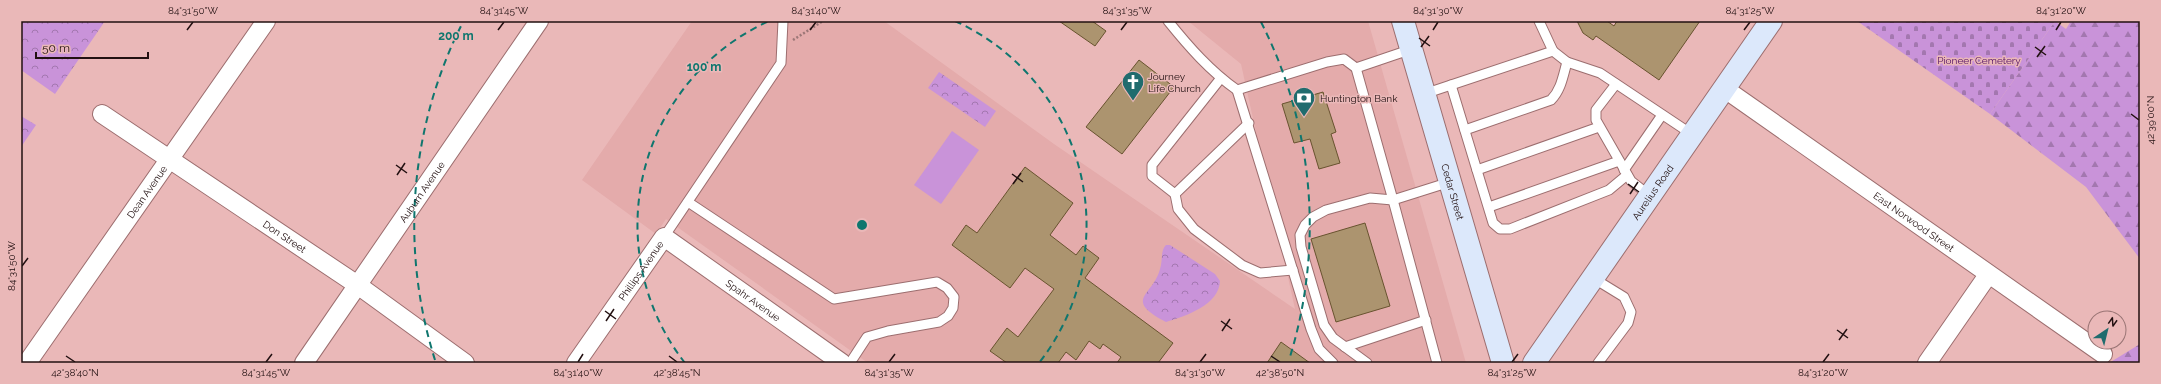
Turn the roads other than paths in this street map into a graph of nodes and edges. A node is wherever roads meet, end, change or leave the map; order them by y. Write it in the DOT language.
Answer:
graph roads {
  1 [pos="266,21"];
  2 [pos="539,21"];
  3 [pos="783,21"];
  4 [pos="1168,21"];
  5 [pos="1404,21"];
  6 [pos="1539,21"];
  7 [pos="1771,21"];
  8 [pos="1412,49"];
  9 [pos="1553,51"];
  10 [pos="1567,62"];
  11 [pos="1356,68"];
  12 [pos="1221,78"];
  13 [pos="1616,84"];
  14 [pos="1451,85"];
  15 [pos="1725,89"];
  16 [pos="1237,90"];
  17 [pos="1424,94"];
  18 [pos="102,114"];
  19 [pos="1662,115"];
  20 [pos="1249,123"];
  21 [pos="1599,127"];
  22 [pos="1465,130"];
  23 [pos="1693,135"];
  24 [pos="169,160"];
  25 [pos="1619,161"];
  26 [pos="1477,170"];
  27 [pos="1626,172"];
  28 [pos="1450,182"];
  29 [pos="1175,194"];
  30 [pos="1650,196"];
  31 [pos="1393,200"];
  32 [pos="688,202"];
  33 [pos="1489,208"];
  34 [pos="664,237"];
  35 [pos="1293,270"];
  36 [pos="1988,275"];
  37 [pos="1593,278"];
  38 [pos="359,286"];
  39 [pos="1426,320"];
  40 [pos="1345,347"];
  41 [pos="2103,354"];
  42 [pos="27,363"];
  43 [pos="304,363"];
  44 [pos="465,363"];
  45 [pos="576,363"];
  46 [pos="842,363"];
  47 [pos="850,363"];
  48 [pos="1333,363"];
  49 [pos="1367,363"];
  50 [pos="1437,363"];
  51 [pos="1503,363"];
  52 [pos="1534,363"];
  53 [pos="1598,363"];
  54 [pos="1927,363"];
  1 -- 24 [label="street, Dean Avenue"];
  2 -- 38 [label="street, Auburn Avenue"];
  3 -- 32 [label="lane"];
  4 -- 12 [label="lane"];
  5 -- 8 [label="street, Cedar Street"];
  6 -- 9 [label="lane"];
  7 -- 15 [label="street, Aurelius Road"];
  8 -- 11 [label="lane"];
  8 -- 17 [label="street, Cedar Street"];
  9 -- 10 [label="lane"];
  9 -- 14 [label="lane"];
  10 -- 13 [label="lane"];
  10 -- 22 [label="lane"];
  11 -- 16 [label="lane"];
  11 -- 31 [label="lane"];
  12 -- 16 [label="lane"];
  12 -- 29 [label="lane"];
  13 -- 19 [label="lane"];
  13 -- 21 [label="lane"];
  14 -- 17 [label="lane"];
  14 -- 22 [label="lane"];
  15 -- 23 [label="street, Aurelius Road"];
  15 -- 36 [label="street, East Norwood Street"];
  16 -- 20 [label="lane"];
  17 -- 28 [label="street, Cedar Street"];
  18 -- 24 [label="street, Don Street"];
  19 -- 23 [label="lane"];
  19 -- 27 [label="lane"];
  20 -- 29 [label="lane"];
  20 -- 35 [label="lane"];
  21 -- 25 [label="lane"];
  21 -- 26 [label="lane"];
  22 -- 26 [label="lane"];
  23 -- 30 [label="street, Aurelius Road"];
  24 -- 38 [label="street, Don Street"];
  24 -- 42 [label="street, Dean Avenue"];
  25 -- 27 [label="lane"];
  25 -- 33 [label="lane"];
  26 -- 33 [label="lane"];
  27 -- 30 [label="lane"];
  27 -- 33 [label="lane"];
  28 -- 31 [label="lane"];
  28 -- 51 [label="street, Cedar Street"];
  29 -- 35 [label="lane"];
  30 -- 37 [label="street, Aurelius Road"];
  31 -- 39 [label="lane"];
  31 -- 40 [label="lane"];
  32 -- 34 [label="lane"];
  32 -- 47 [label="lane"];
  34 -- 45 [label="street, Phillips Avenue"];
  34 -- 46 [label="street, Spahr Avenue"];
  35 -- 48 [label="lane"];
  36 -- 41 [label="street, East Norwood Street"];
  36 -- 54 [label="street"];
  37 -- 52 [label="street, Aurelius Road"];
  37 -- 53 [label="lane"];
  38 -- 43 [label="street, Auburn Avenue"];
  38 -- 44 [label="street, Don Street"];
  39 -- 40 [label="lane"];
  39 -- 50 [label="lane"];
  40 -- 49 [label="lane"];
}
